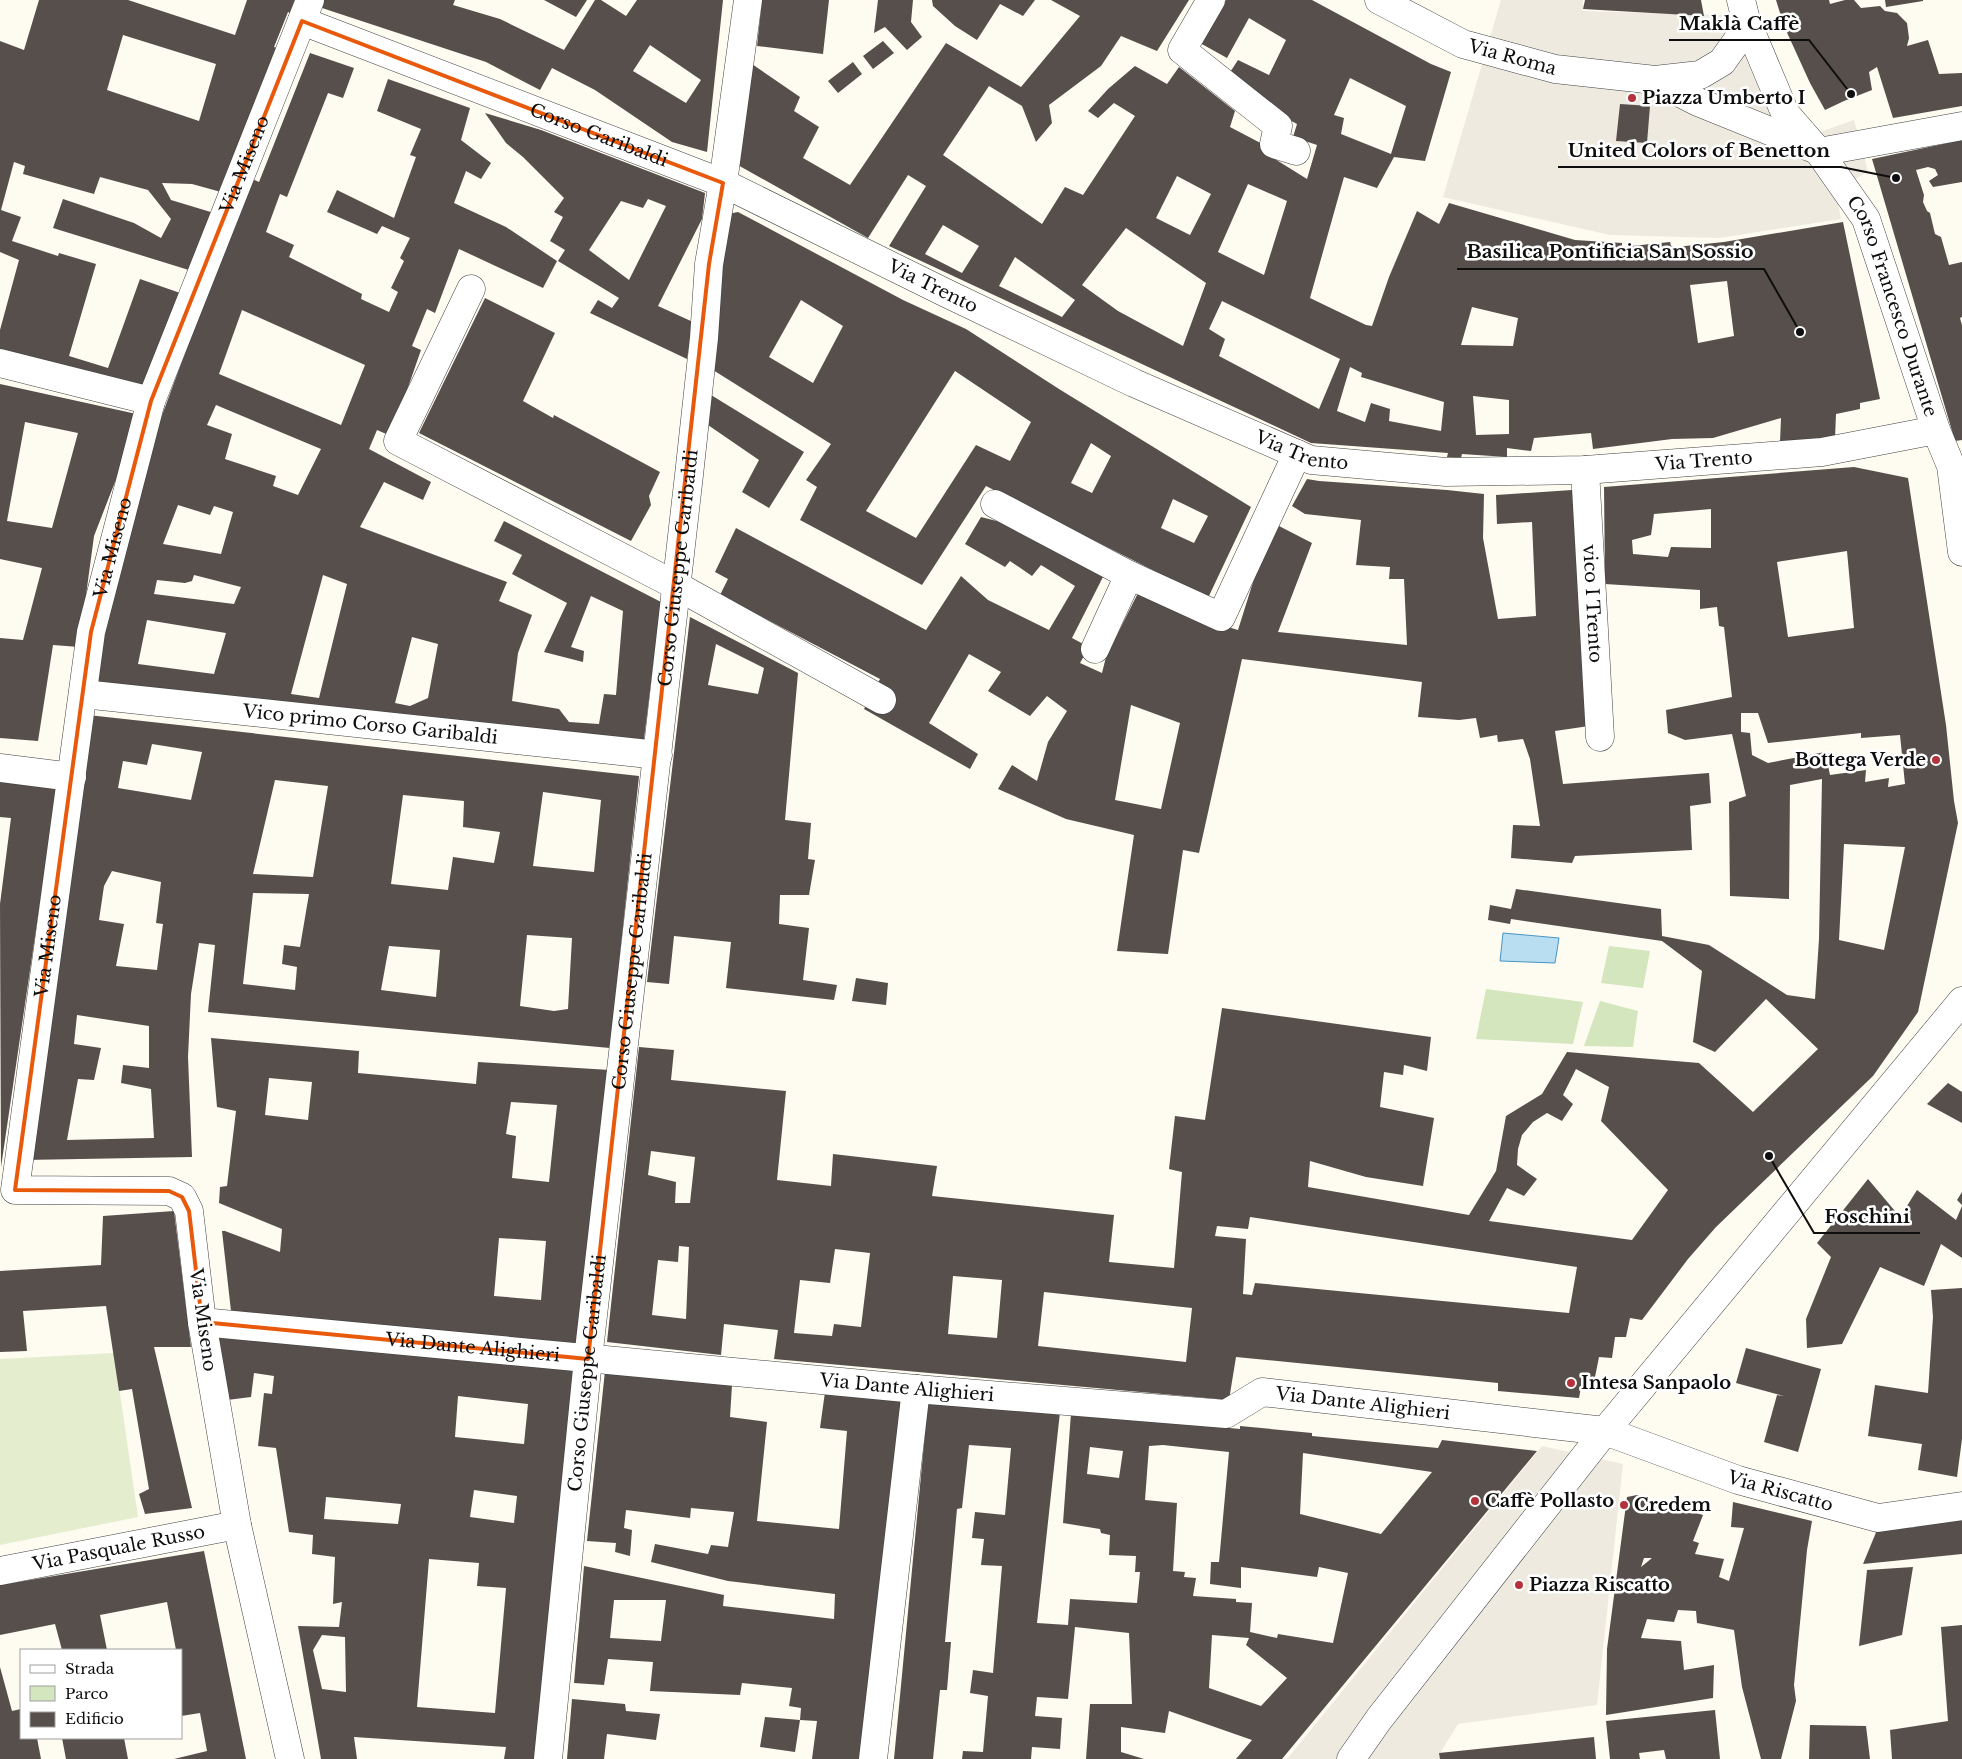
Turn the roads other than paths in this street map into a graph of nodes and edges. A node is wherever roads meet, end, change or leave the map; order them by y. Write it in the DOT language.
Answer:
graph roads {
  1 [pos="748,0"];
  2 [pos="1211,0"];
  3 [pos="1379,0"];
  4 [pos="1743,10"];
  5 [pos="306,11"];
  6 [pos="1655,80"];
  7 [pos="1962,126"];
  8 [pos="1296,151"];
  9 [pos="1818,151"];
  10 [pos="722,183"];
  11 [pos="472,289"];
  12 [pos="0,363"];
  13 [pos="151,401"];
  14 [pos="1936,430"];
  15 [pos="1297,454"];
  16 [pos="1956,465"];
  17 [pos="1585,470"];
  18 [pos="995,504"];
  19 [pos="1962,552"];
  20 [pos="1129,575"];
  21 [pos="677,586"];
  22 [pos="1095,649"];
  23 [pos="83,694"];
  24 [pos="882,700"];
  25 [pos="1600,737"];
  26 [pos="658,755"];
  27 [pos="0,768"];
  28 [pos="72,777"];
  29 [pos="1962,1001"];
  30 [pos="7,1190"];
  31 [pos="202,1322"];
  32 [pos="588,1359"];
  33 [pos="916,1389"];
  34 [pos="1605,1431"];
  35 [pos="1962,1506"];
  36 [pos="237,1524"];
  37 [pos="0,1571"];
  38 [pos="1356,1756"];
  39 [pos="290,1759"];
  40 [pos="548,1759"];
  41 [pos="873,1759"];
  1 -- 10 [label="street"];
  2 -- 8 [label="street"];
  3 -- 6 [label="street, Via Roma"];
  4 -- 6 [label="street, Via Roma"];
  4 -- 9 [label="street, Corso Francesco Durante"];
  5 -- 10 [label="street, Corso Garibaldi"];
  5 -- 13 [label="street, Via Miseno"];
  6 -- 9 [label="street, Via Roma"];
  7 -- 9 [label="street"];
  9 -- 14 [label="street, Corso Francesco Durante"];
  10 -- 15 [label="street, Via Trento"];
  10 -- 21 [label="street, Corso Giuseppe Garibaldi"];
  11 -- 21 [label="street"];
  12 -- 13 [label="street"];
  13 -- 23 [label="street, Via Miseno"];
  14 -- 16 [label="street, Corso Francesco Durante"];
  14 -- 17 [label="street, Via Trento"];
  15 -- 17 [label="street, Via Trento"];
  15 -- 20 [label="street"];
  16 -- 19 [label="street, Corso Francesco Durante"];
  17 -- 25 [label="street, vico I Trento"];
  18 -- 20 [label="street"];
  20 -- 22 [label="street"];
  21 -- 24 [label="street"];
  21 -- 26 [label="street, Corso Giuseppe Garibaldi"];
  23 -- 26 [label="street, Vico primo Corso Garibaldi"];
  23 -- 28 [label="street, Via Miseno"];
  26 -- 32 [label="street, Corso Giuseppe Garibaldi"];
  27 -- 28 [label="street"];
  28 -- 30 [label="street, Via Miseno"];
  29 -- 34 [label="street"];
  30 -- 31 [label="street, Via Miseno"];
  31 -- 32 [label="street, Via Dante Alighieri"];
  31 -- 36 [label="street, Via Miseno"];
  32 -- 33 [label="street, Via Dante Alighieri"];
  32 -- 40 [label="street, Corso Giuseppe Garibaldi"];
  33 -- 34 [label="street, Via Dante Alighieri"];
  33 -- 41 [label="street"];
  34 -- 35 [label="street, Via Riscatto"];
  34 -- 38 [label="street"];
  36 -- 37 [label="street, Via Pasquale Russo"];
  36 -- 39 [label="street, Via Miseno"];
}
